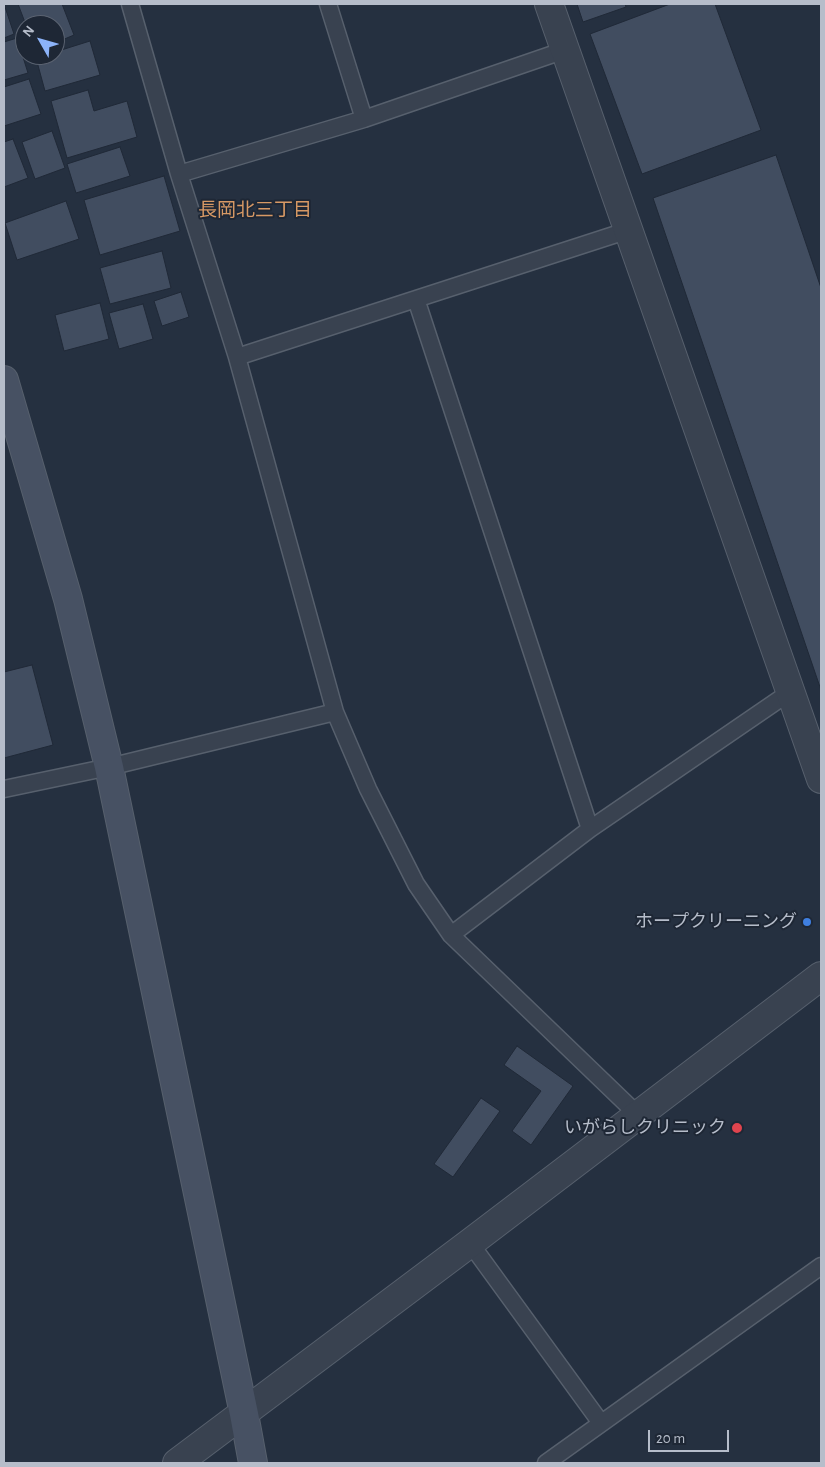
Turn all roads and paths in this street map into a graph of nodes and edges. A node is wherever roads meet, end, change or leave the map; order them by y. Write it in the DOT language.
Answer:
graph roads {
  1 [pos="130,4"];
  2 [pos="328,4"];
  3 [pos="549,4"];
  4 [pos="565,50"];
  5 [pos="364,119"];
  6 [pos="179,174"];
  7 [pos="629,230"];
  8 [pos="416,299"];
  9 [pos="236,356"];
  10 [pos="4,380"];
  11 [pos="790,692"];
  12 [pos="335,712"];
  13 [pos="109,767"];
  14 [pos="821,779"];
  15 [pos="4,789"];
  16 [pos="590,829"];
  17 [pos="451,934"];
  18 [pos="821,976"];
  19 [pos="638,1115"];
  20 [pos="470,1243"];
  21 [pos="821,1266"];
  22 [pos="244,1414"];
  23 [pos="601,1423"];
  24 [pos="177,1463"];
  25 [pos="252,1463"];
  26 [pos="546,1463"];
  1 -- 6 [label="lane"];
  2 -- 5 [label="lane"];
  3 -- 4 [label="street"];
  4 -- 5 [label="lane"];
  4 -- 7 [label="street"];
  5 -- 6 [label="lane"];
  6 -- 9 [label="lane"];
  7 -- 8 [label="lane"];
  7 -- 11 [label="street"];
  8 -- 9 [label="lane"];
  8 -- 16 [label="lane"];
  9 -- 12 [label="lane"];
  10 -- 13 [label="street"];
  11 -- 14 [label="street"];
  11 -- 16 [label="lane"];
  12 -- 13 [label="lane"];
  12 -- 17 [label="lane"];
  13 -- 15 [label="lane"];
  13 -- 22 [label="street"];
  16 -- 17 [label="lane"];
  17 -- 19 [label="lane"];
  18 -- 19 [label="street"];
  19 -- 20 [label="street"];
  20 -- 22 [label="street"];
  20 -- 23 [label="lane"];
  21 -- 23 [label="lane"];
  22 -- 24 [label="street"];
  22 -- 25 [label="street"];
  23 -- 26 [label="lane"];
}
